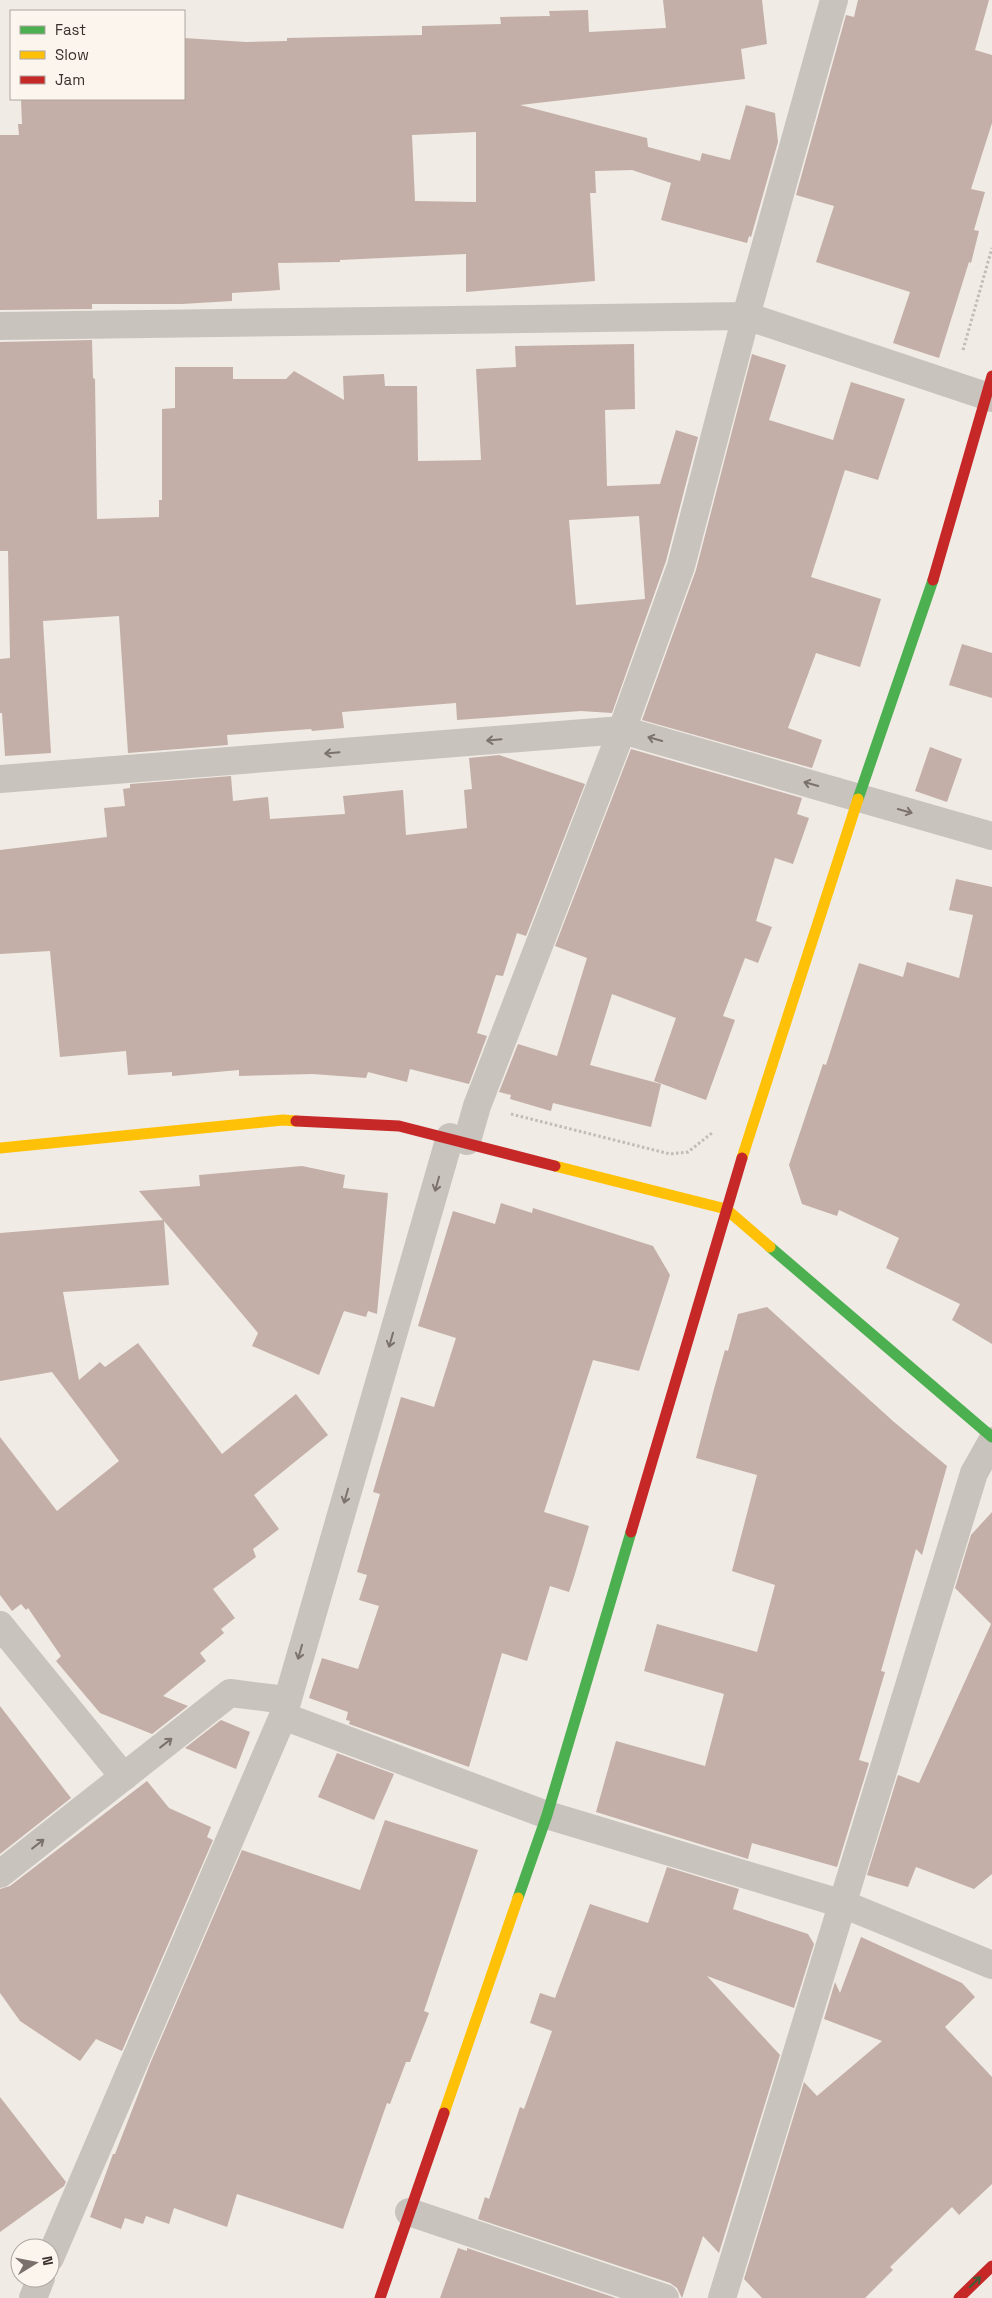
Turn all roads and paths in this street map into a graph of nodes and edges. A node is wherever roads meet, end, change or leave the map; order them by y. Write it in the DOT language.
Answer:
graph roads {
  1 [pos="834,0"];
  2 [pos="992,248"];
  3 [pos="746,316"];
  4 [pos="0,326"];
  5 [pos="960,360"];
  6 [pos="990,390"];
  7 [pos="622,730"];
  8 [pos="0,780"];
  9 [pos="858,798"];
  10 [pos="992,836"];
  11 [pos="477,1106"];
  12 [pos="715,1129"];
  13 [pos="459,1139"];
  14 [pos="0,1148"];
  15 [pos="726,1209"];
  16 [pos="992,1437"];
  17 [pos="992,1442"];
  18 [pos="0,1625"];
  19 [pos="285,1708"];
  20 [pos="124,1777"];
  21 [pos="547,1815"];
  22 [pos="0,1874"];
  23 [pos="843,1904"];
  24 [pos="992,1965"];
  25 [pos="409,2212"];
  26 [pos="59,2238"];
  27 [pos="992,2266"];
  28 [pos="380,2298"];
  29 [pos="665,2298"];
  30 [pos="722,2298"];
  31 [pos="959,2298"];
  1 -- 3 [label="street"];
  2 -- 5 [label="path"];
  3 -- 4 [label="street"];
  3 -- 6 [label="street"];
  3 -- 7 [label="street"];
  6 -- 9 [label="street"];
  7 -- 8 [label="street, one-way"];
  9 -- 7 [label="street, one-way"];
  7 -- 11 [label="street"];
  9 -- 10 [label="street, one-way"];
  9 -- 15 [label="street"];
  11 -- 12 [label="path"];
  11 -- 13 [label="street"];
  13 -- 14 [label="street"];
  13 -- 15 [label="street"];
  13 -- 19 [label="street, one-way"];
  15 -- 16 [label="street"];
  15 -- 21 [label="street"];
  17 -- 23 [label="street"];
  18 -- 20 [label="street"];
  20 -- 19 [label="street, one-way"];
  19 -- 21 [label="street"];
  19 -- 26 [label="street"];
  22 -- 20 [label="street, one-way"];
  21 -- 23 [label="street"];
  21 -- 25 [label="street"];
  23 -- 24 [label="street"];
  23 -- 30 [label="street"];
  25 -- 28 [label="street"];
  25 -- 29 [label="street"];
  31 -- 27 [label="street, one-way"];
}
